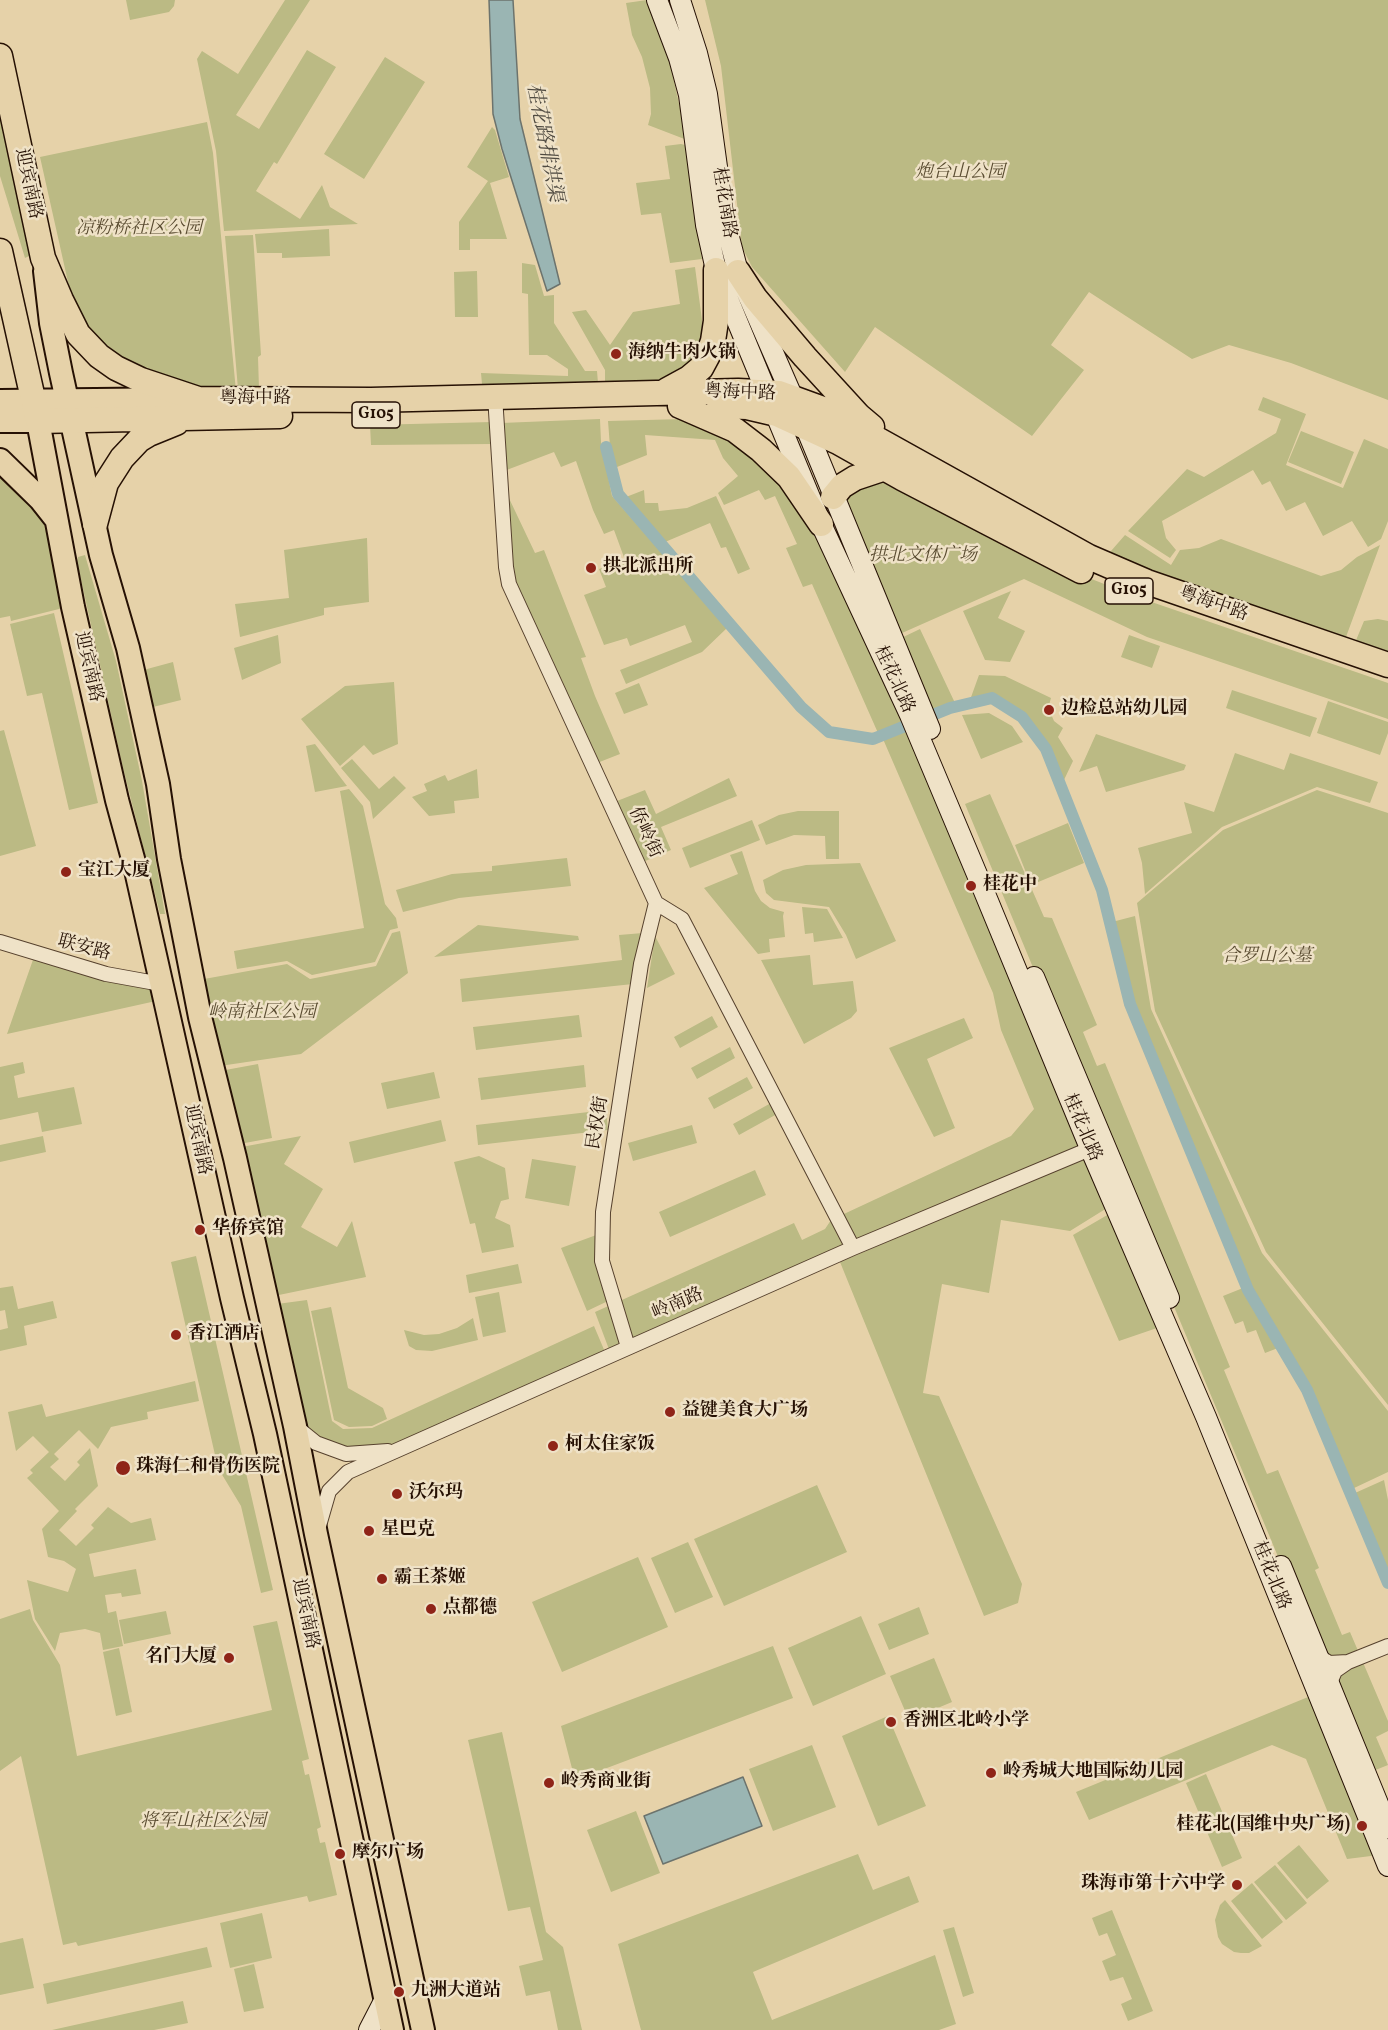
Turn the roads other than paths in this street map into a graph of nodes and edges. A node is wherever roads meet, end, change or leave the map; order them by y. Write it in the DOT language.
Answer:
graph roads {
  1 [pos="657,0"];
  2 [pos="680,0"];
  3 [pos="0,56"];
  4 [pos="0,250"];
  5 [pos="43,258"];
  6 [pos="727,271"];
  7 [pos="671,399"];
  8 [pos="0,401"];
  9 [pos="779,401"];
  10 [pos="495,404"];
  11 [pos="198,408"];
  12 [pos="36,410"];
  13 [pos="69,410"];
  14 [pos="0,422"];
  15 [pos="806,428"];
  16 [pos="0,460"];
  17 [pos="911,460"];
  18 [pos="885,468"];
  19 [pos="833,497"];
  20 [pos="57,520"];
  21 [pos="95,524"];
  22 [pos="821,524"];
  23 [pos="102,555"];
  24 [pos="65,562"];
  25 [pos="1388,665"];
  26 [pos="1388,680"];
  27 [pos="916,712"];
  28 [pos="169,859"];
  29 [pos="135,866"];
  30 [pos="656,903"];
  31 [pos="0,942"];
  32 [pos="161,984"];
  33 [pos="1097,1146"];
  34 [pos="852,1248"];
  35 [pos="628,1347"];
  36 [pos="295,1426"];
  37 [pos="396,1450"];
  38 [pos="316,1534"];
  39 [pos="1388,1647"];
  40 [pos="1317,1655"];
  41 [pos="1348,1662"];
  42 [pos="1330,1687"];
  43 [pos="1388,1827"];
  44 [pos="1388,1866"];
  45 [pos="385,1999"];
  46 [pos="419,2028"];
  47 [pos="369,2030"];
  48 [pos="392,2030"];
  1 -- 6 [label="main road, 桂花南路"];
  2 -- 6 [label="main road, 桂花南路"];
  3 -- 5 [label="highway, 迎宾南路"];
  4 -- 12 [label="highway, 迎宾南路"];
  5 -- 11 [label="highway"];
  5 -- 13 [label="main road, 迎宾南路"];
  6 -- 7 [label="highway"];
  6 -- 9 [label="main road, 桂花南路"];
  6 -- 17 [label="highway"];
  7 -- 9 [label="highway, 粤海中路 / G105"];
  7 -- 10 [label="highway, 粤海中路 / G105"];
  7 -- 22 [label="highway"];
  8 -- 12 [label="main road"];
  9 -- 15 [label="highway, 粤海中路 / G105"];
  9 -- 17 [label="highway, 粤海中路 / G105"];
  9 -- 22 [label="main road, 桂花北路"];
  10 -- 11 [label="highway, 粤海中路 / G105"];
  10 -- 30 [label="street, 侨岭街"];
  11 -- 13 [label="highway, 粤海中路 / G105"];
  11 -- 21 [label="highway"];
  12 -- 13 [label="highway, 粤海中路 / G105"];
  12 -- 14 [label="main road"];
  12 -- 20 [label="main road, 迎宾南路"];
  13 -- 21 [label="main road, 迎宾南路"];
  15 -- 18 [label="highway, 粤海中路 / G105"];
  15 -- 19 [label="main road, 桂花北路"];
  16 -- 20 [label="main road"];
  17 -- 25 [label="highway, 粤海中路 / G105"];
  18 -- 19 [label="highway"];
  18 -- 26 [label="highway, 粤海中路 / G105"];
  19 -- 27 [label="main road, 桂花北路"];
  20 -- 24 [label="main road, 迎宾南路"];
  21 -- 23 [label="main road, 迎宾南路"];
  22 -- 27 [label="main road, 桂花北路"];
  23 -- 24 [label="main road"];
  23 -- 28 [label="main road, 迎宾南路"];
  24 -- 29 [label="main road, 迎宾南路"];
  27 -- 33 [label="main road, 桂花北路"];
  28 -- 29 [label="main road"];
  28 -- 36 [label="main road, 迎宾南路"];
  29 -- 32 [label="main road, 迎宾南路"];
  30 -- 34 [label="street"];
  30 -- 35 [label="street, 民权街"];
  31 -- 32 [label="street, 联安路"];
  32 -- 45 [label="main road, 迎宾南路"];
  33 -- 34 [label="street, 岭南路"];
  33 -- 40 [label="main road, 桂花北路"];
  33 -- 44 [label="main road, 桂花北路"];
  34 -- 35 [label="street, 岭南路"];
  35 -- 37 [label="street, 岭南路"];
  36 -- 37 [label="street"];
  36 -- 38 [label="main road, 迎宾南路"];
  37 -- 38 [label="street, 岭南路"];
  38 -- 46 [label="main road, 迎宾南路"];
  39 -- 41 [label="street"];
  40 -- 41 [label="street"];
  40 -- 42 [label="main road, 桂花北路"];
  41 -- 42 [label="street"];
  42 -- 43 [label="main road, 桂花北路"];
  45 -- 47 [label="main road"];
  45 -- 48 [label="main road, 迎宾南路"];
}
